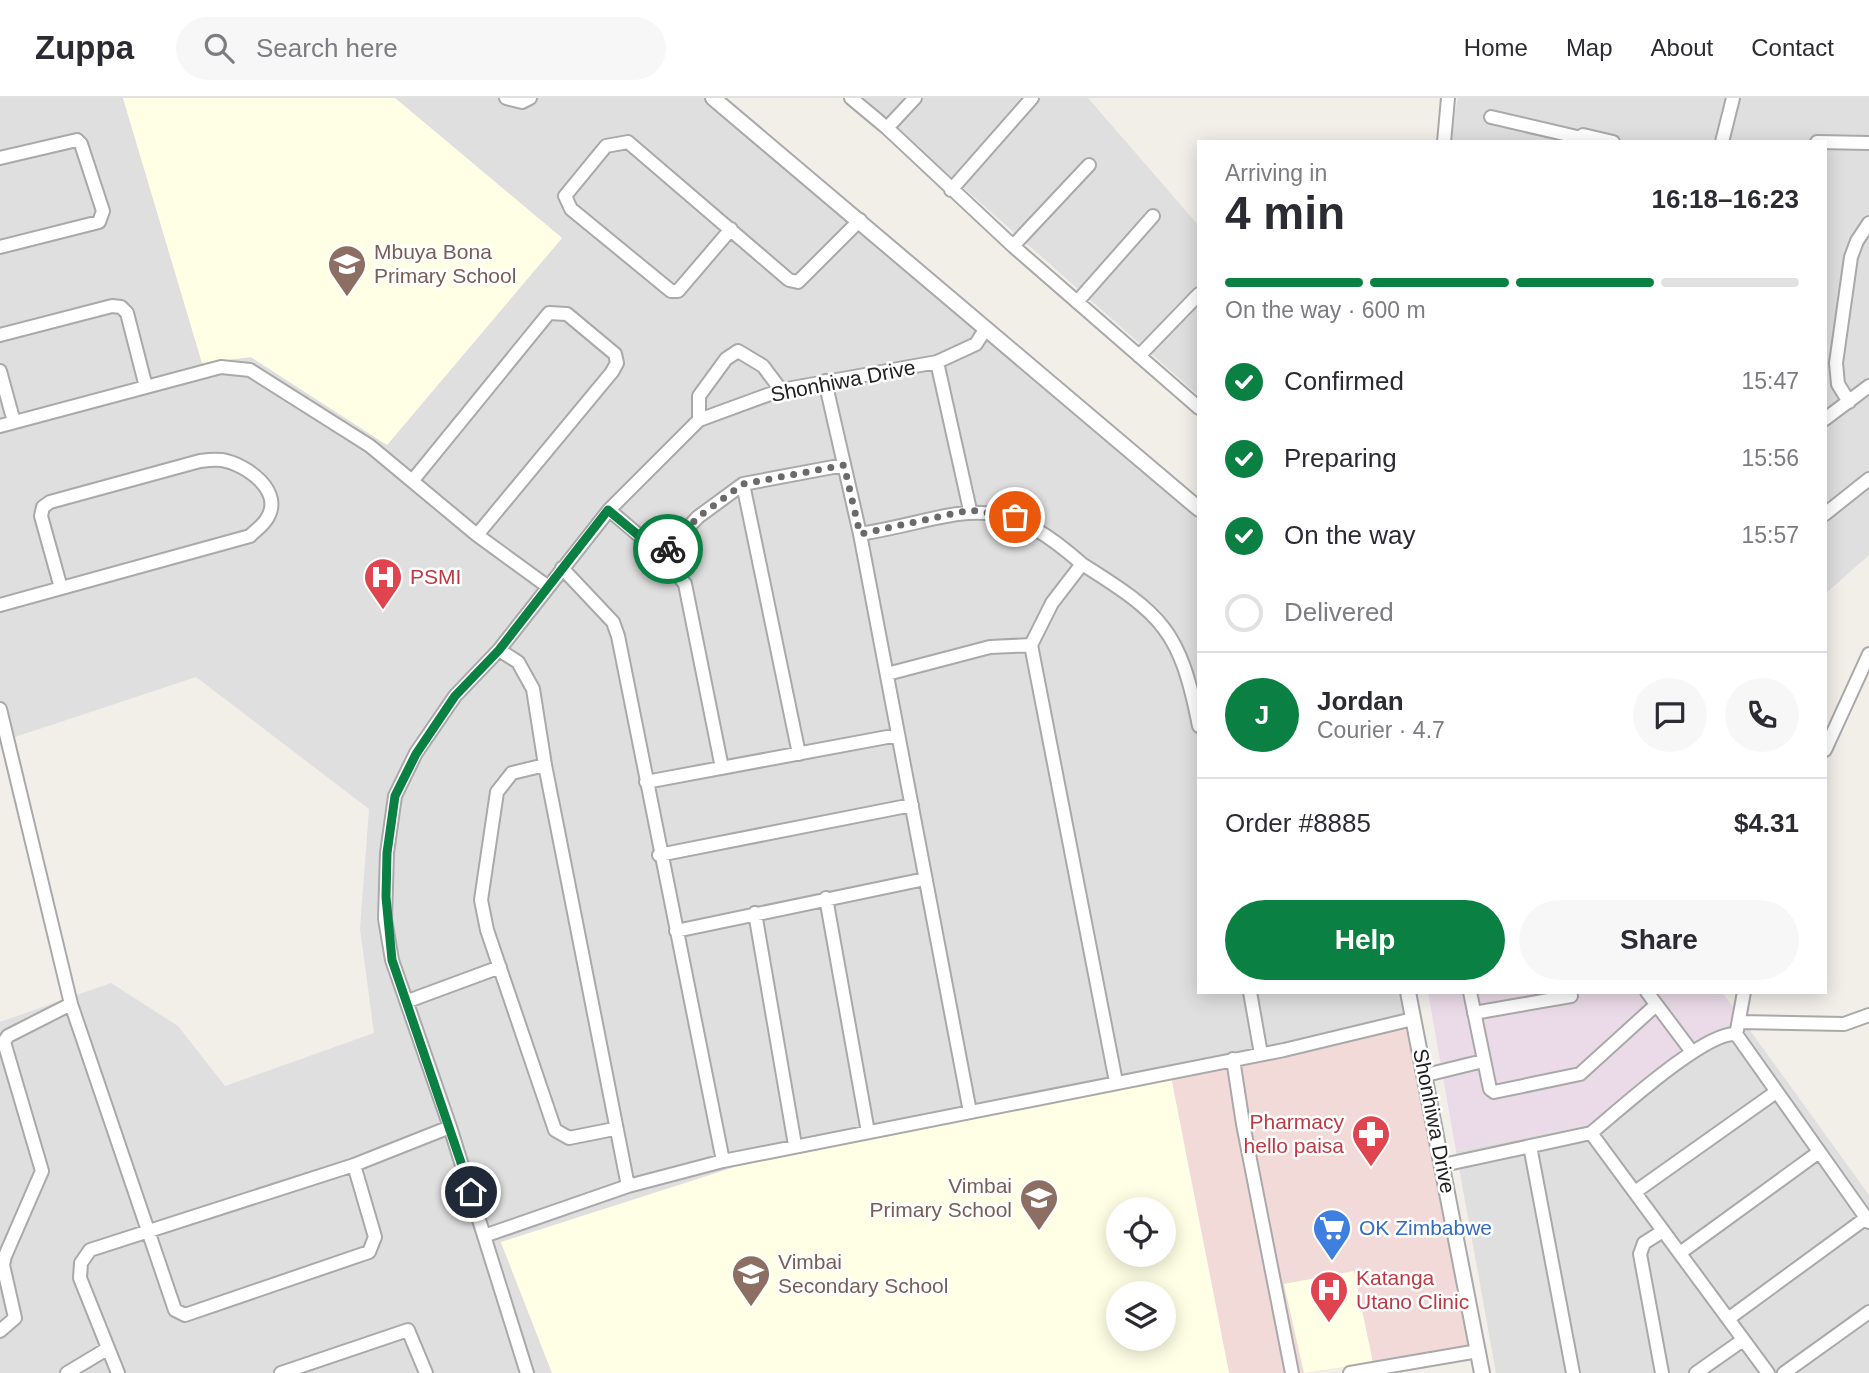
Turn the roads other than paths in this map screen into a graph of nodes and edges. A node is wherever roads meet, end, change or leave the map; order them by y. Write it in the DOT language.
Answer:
graph roads {
  1 [pos="506,98"];
  2 [pos="530,98"];
  3 [pos="713,98"];
  4 [pos="851,98"];
  5 [pos="915,98"];
  6 [pos="1032,98"];
  7 [pos="1448,98"];
  8 [pos="1733,98"];
  9 [pos="1490,117"];
  10 [pos="887,128"];
  11 [pos="1575,139"];
  12 [pos="1444,140"];
  13 [pos="1604,140"];
  14 [pos="1722,140"];
  15 [pos="1827,142"];
  16 [pos="1869,143"];
  17 [pos="0,158"];
  18 [pos="1089,165"];
  19 [pos="951,190"];
  20 [pos="1153,216"];
  21 [pos="860,220"];
  22 [pos="1869,223"];
  23 [pos="731,229"];
  24 [pos="1013,246"];
  25 [pos="0,247"];
  26 [pos="1197,296"];
  27 [pos="1077,302"];
  28 [pos="986,328"];
  29 [pos="0,335"];
  30 [pos="1139,356"];
  31 [pos="937,362"];
  32 [pos="0,371"];
  33 [pos="825,382"];
  34 [pos="1869,386"];
  35 [pos="146,387"];
  36 [pos="781,390"];
  37 [pos="1849,402"];
  38 [pos="1197,406"];
  39 [pos="1827,418"];
  40 [pos="699,420"];
  41 [pos="14,422"];
  42 [pos="0,426"];
  43 [pos="844,465"];
  44 [pos="1869,478"];
  45 [pos="413,481"];
  46 [pos="743,484"];
  47 [pos="1197,507"];
  48 [pos="608,510"];
  49 [pos="970,510"];
  50 [pos="1827,512"];
  51 [pos="860,534"];
  52 [pos="477,535"];
  53 [pos="662,555"];
  54 [pos="1082,564"];
  55 [pos="562,568"];
  56 [pos="547,586"];
  57 [pos="61,587"];
  58 [pos="0,605"];
  59 [pos="1031,645"];
  60 [pos="499,650"];
  61 [pos="1869,654"];
  62 [pos="887,674"];
  63 [pos="0,709"];
  64 [pos="1197,717"];
  65 [pos="898,735"];
  66 [pos="1827,746"];
  67 [pos="799,754"];
  68 [pos="545,765"];
  69 [pos="722,768"];
  70 [pos="646,782"];
  71 [pos="912,805"];
  72 [pos="659,855"];
  73 [pos="925,879"];
  74 [pos="826,898"];
  75 [pos="755,913"];
  76 [pos="676,931"];
  77 [pos="500,967"];
  78 [pos="1250,994"];
  79 [pos="1408,994"];
  80 [pos="1470,994"];
  81 [pos="1648,994"];
  82 [pos="1744,994"];
  83 [pos="1571,996"];
  84 [pos="408,1001"];
  85 [pos="71,1004"];
  86 [pos="1656,1005"];
  87 [pos="1474,1013"];
  88 [pos="1869,1015"];
  89 [pos="1413,1019"];
  90 [pos="1738,1028"];
  91 [pos="1692,1052"];
  92 [pos="1261,1054"];
  93 [pos="1233,1059"];
  94 [pos="1483,1061"];
  95 [pos="1426,1075"];
  96 [pos="1115,1082"];
  97 [pos="1776,1092"];
  98 [pos="970,1112"];
  99 [pos="450,1127"];
  100 [pos="614,1129"];
  101 [pos="869,1132"];
  102 [pos="1591,1133"];
  103 [pos="795,1145"];
  104 [pos="1530,1146"];
  105 [pos="1819,1152"];
  106 [pos="723,1161"];
  107 [pos="355,1165"];
  108 [pos="1443,1166"];
  109 [pos="628,1186"];
  110 [pos="1635,1192"];
  111 [pos="1868,1220"];
  112 [pos="1664,1231"];
  113 [pos="148,1233"];
  114 [pos="484,1236"];
  115 [pos="1680,1253"];
  116 [pos="1869,1312"];
  117 [pos="1728,1319"];
  118 [pos="0,1331"];
  119 [pos="1743,1340"];
  120 [pos="107,1349"];
  121 [pos="1478,1351"];
  122 [pos="67,1373"];
  123 [pos="118,1373"];
  124 [pos="281,1373"];
  125 [pos="426,1373"];
  126 [pos="527,1373"];
  127 [pos="1292,1373"];
  128 [pos="1350,1373"];
  129 [pos="1482,1373"];
  130 [pos="1573,1373"];
  131 [pos="1662,1373"];
  132 [pos="1696,1373"];
  133 [pos="1768,1373"];
  134 [pos="1784,1373"];
  1 -- 2 [label="street"];
  3 -- 21 [label="street"];
  4 -- 10 [label="street"];
  5 -- 10 [label="street"];
  6 -- 19 [label="street"];
  7 -- 12 [label="street"];
  8 -- 14 [label="street"];
  9 -- 11 [label="street"];
  10 -- 19 [label="street"];
  11 -- 13 [label="street"];
  15 -- 16 [label="street"];
  17 -- 25 [label="street"];
  18 -- 24 [label="street"];
  19 -- 24 [label="street"];
  20 -- 27 [label="street"];
  21 -- 23 [label="street"];
  21 -- 28 [label="street"];
  22 -- 37 [label="street"];
  23 -- 23 [label="street"];
  24 -- 27 [label="street"];
  26 -- 30 [label="street"];
  27 -- 30 [label="street"];
  28 -- 31 [label="street, Shonhiwa Drive"];
  28 -- 47 [label="street"];
  29 -- 35 [label="street"];
  30 -- 38 [label="street"];
  31 -- 33 [label="street, Shonhiwa Drive"];
  31 -- 49 [label="street"];
  32 -- 41 [label="street"];
  33 -- 36 [label="street, Shonhiwa Drive"];
  33 -- 43 [label="street"];
  34 -- 37 [label="street"];
  35 -- 41 [label="street"];
  35 -- 45 [label="street"];
  36 -- 40 [label="street, Shonhiwa Drive"];
  36 -- 40 [label="street"];
  37 -- 39 [label="street"];
  40 -- 48 [label="street, Shonhiwa Drive"];
  41 -- 42 [label="street"];
  43 -- 46 [label="street"];
  43 -- 51 [label="street"];
  44 -- 50 [label="street"];
  45 -- 52 [label="street"];
  45 -- 52 [label="street"];
  46 -- 53 [label="street"];
  46 -- 67 [label="street"];
  48 -- 53 [label="street"];
  48 -- 55 [label="street, Shonhiwa Drive"];
  49 -- 51 [label="street"];
  49 -- 54 [label="street"];
  51 -- 62 [label="street"];
  52 -- 56 [label="street"];
  53 -- 69 [label="street"];
  54 -- 59 [label="street"];
  54 -- 64 [label="street"];
  55 -- 56 [label="street, Shonhiwa Drive"];
  55 -- 70 [label="street"];
  56 -- 60 [label="street, Shonhiwa Drive"];
  57 -- 57 [label="street"];
  57 -- 58 [label="street"];
  59 -- 62 [label="street"];
  59 -- 96 [label="street"];
  60 -- 68 [label="street"];
  60 -- 84 [label="street, Shonhiwa Drive"];
  61 -- 66 [label="street"];
  62 -- 65 [label="street"];
  63 -- 85 [label="street"];
  65 -- 67 [label="street"];
  65 -- 71 [label="street"];
  67 -- 69 [label="street"];
  68 -- 77 [label="street"];
  68 -- 100 [label="street"];
  69 -- 70 [label="street"];
  70 -- 72 [label="street"];
  71 -- 72 [label="street"];
  71 -- 73 [label="street"];
  72 -- 76 [label="street"];
  73 -- 74 [label="street"];
  73 -- 98 [label="street"];
  74 -- 75 [label="street"];
  74 -- 101 [label="street"];
  75 -- 76 [label="street"];
  75 -- 103 [label="street"];
  76 -- 106 [label="street"];
  77 -- 84 [label="street"];
  77 -- 100 [label="street"];
  78 -- 92 [label="street"];
  79 -- 89 [label="street, Shonhiwa Drive"];
  80 -- 87 [label="street"];
  81 -- 86 [label="street"];
  82 -- 90 [label="street"];
  83 -- 87 [label="street"];
  84 -- 99 [label="street, Shonhiwa Drive"];
  85 -- 113 [label="street"];
  85 -- 118 [label="street"];
  86 -- 91 [label="street"];
  86 -- 94 [label="street"];
  87 -- 94 [label="street"];
  88 -- 90 [label="street"];
  89 -- 92 [label="street"];
  89 -- 95 [label="street, Shonhiwa Drive"];
  90 -- 91 [label="street"];
  90 -- 97 [label="street"];
  91 -- 102 [label="street"];
  92 -- 93 [label="street"];
  93 -- 96 [label="street"];
  93 -- 127 [label="street"];
  94 -- 95 [label="street"];
  95 -- 108 [label="street, Shonhiwa Drive"];
  96 -- 98 [label="street"];
  97 -- 105 [label="street"];
  97 -- 110 [label="street"];
  98 -- 101 [label="street"];
  99 -- 107 [label="street"];
  99 -- 114 [label="street, Shonhiwa Drive"];
  100 -- 109 [label="street"];
  101 -- 103 [label="street"];
  102 -- 104 [label="street"];
  102 -- 110 [label="street"];
  103 -- 106 [label="street"];
  104 -- 108 [label="street"];
  104 -- 130 [label="street"];
  105 -- 111 [label="street"];
  105 -- 115 [label="street"];
  106 -- 109 [label="street"];
  107 -- 113 [label="street"];
  107 -- 113 [label="street"];
  108 -- 121 [label="street, Shonhiwa Drive"];
  109 -- 114 [label="street"];
  110 -- 112 [label="street"];
  111 -- 117 [label="street"];
  112 -- 115 [label="street"];
  112 -- 131 [label="street"];
  113 -- 120 [label="street"];
  114 -- 126 [label="street, Shonhiwa Drive"];
  115 -- 117 [label="street"];
  116 -- 134 [label="street"];
  117 -- 119 [label="street"];
  119 -- 132 [label="street"];
  119 -- 133 [label="street"];
  120 -- 122 [label="street"];
  120 -- 123 [label="street"];
  121 -- 128 [label="street"];
  121 -- 129 [label="street, Shonhiwa Drive"];
  124 -- 125 [label="street"];
}
